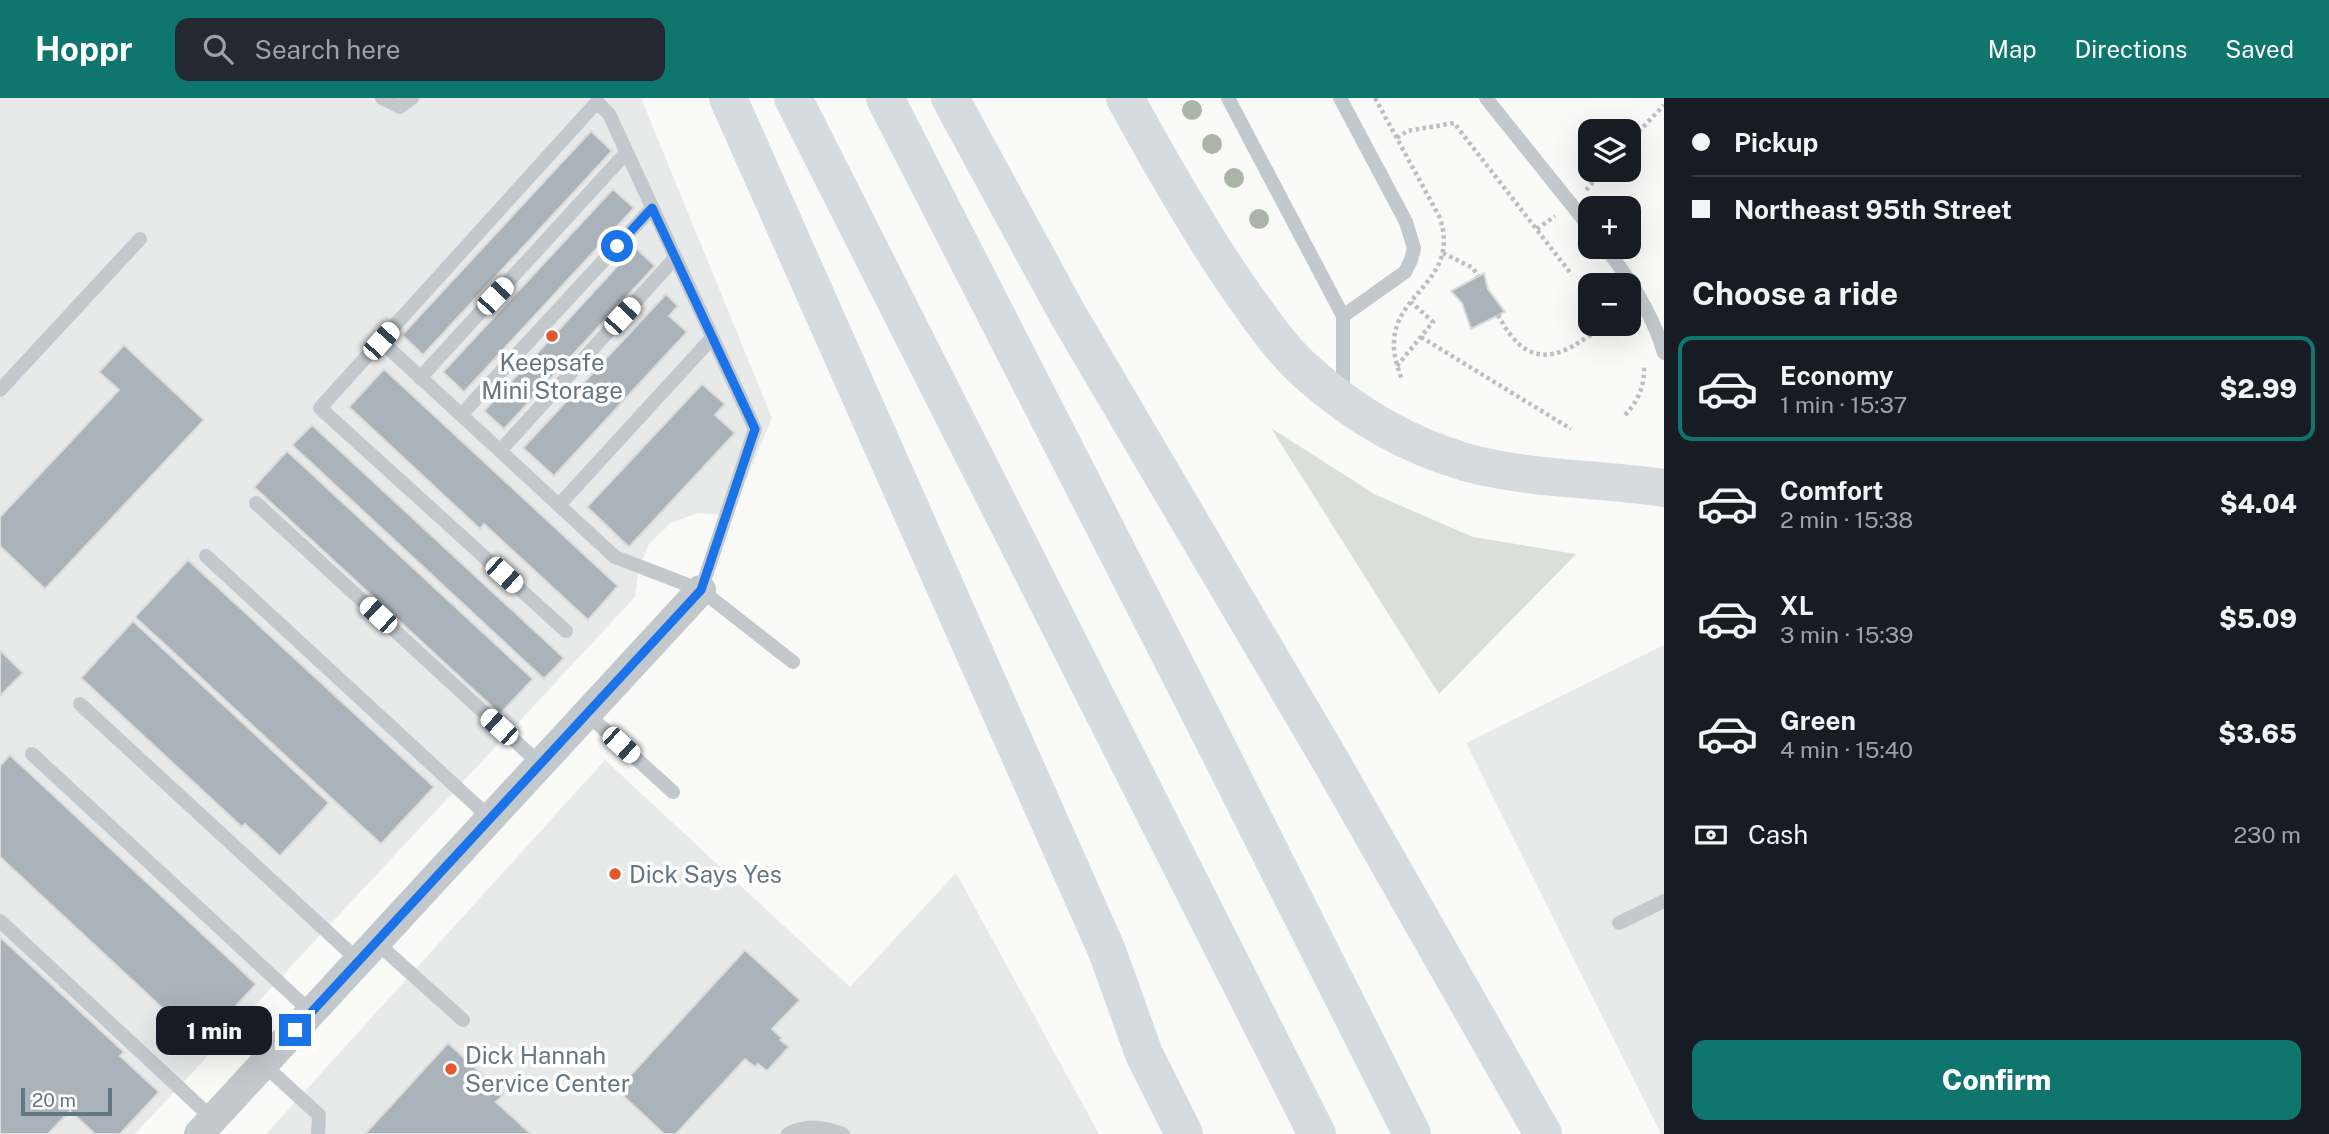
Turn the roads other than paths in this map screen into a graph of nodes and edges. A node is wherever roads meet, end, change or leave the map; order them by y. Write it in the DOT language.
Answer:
graph roads {
  1 [pos="382,98"];
  2 [pos="412,98"];
  3 [pos="728,98"];
  4 [pos="793,98"];
  5 [pos="885,98"];
  6 [pos="950,98"];
  7 [pos="1125,98"];
  8 [pos="1228,98"];
  9 [pos="1340,98"];
  10 [pos="1486,98"];
  11 [pos="626,153"];
  12 [pos="652,208"];
  13 [pos="1578,213"];
  14 [pos="141,239"];
  15 [pos="675,258"];
  16 [pos="1614,259"];
  17 [pos="1343,316"];
  18 [pos="712,338"];
  19 [pos="381,341"];
  20 [pos="1664,354"];
  21 [pos="420,378"];
  22 [pos="0,390"];
  23 [pos="1343,402"];
  24 [pos="461,415"];
  25 [pos="500,451"];
  26 [pos="1664,488"];
  27 [pos="256,503"];
  28 [pos="559,505"];
  29 [pos="205,556"];
  30 [pos="701,590"];
  31 [pos="566,631"];
  32 [pos="793,662"];
  33 [pos="80,704"];
  34 [pos="586,713"];
  35 [pos="32,754"];
  36 [pos="540,764"];
  37 [pos="673,792"];
  38 [pos="490,818"];
  39 [pos="1664,901"];
  40 [pos="0,921"];
  41 [pos="1619,923"];
  42 [pos="368,951"];
  43 [pos="312,1012"];
  44 [pos="463,1020"];
  45 [pos="263,1064"];
  46 [pos="206,1126"];
  47 [pos="318,1134"];
  48 [pos="788,1134"];
  49 [pos="843,1134"];
  50 [pos="1184,1134"];
  51 [pos="1317,1134"];
  52 [pos="1412,1134"];
  53 [pos="1543,1134"];
  1 -- 2 [label="lane"];
  3 -- 50 [label="main road"];
  4 -- 51 [label="main road"];
  5 -- 52 [label="main road"];
  6 -- 53 [label="main road"];
  7 -- 23 [label="main road"];
  8 -- 17 [label="lane"];
  9 -- 17 [label="lane"];
  10 -- 13 [label="lane"];
  11 -- 12 [label="lane"];
  11 -- 19 [label="lane"];
  11 -- 21 [label="lane"];
  12 -- 15 [label="lane"];
  12 -- 24 [label="lane"];
  14 -- 22 [label="lane"];
  15 -- 18 [label="lane"];
  15 -- 25 [label="lane"];
  16 -- 20 [label="lane"];
  17 -- 23 [label="lane"];
  18 -- 28 [label="lane"];
  18 -- 30 [label="lane"];
  19 -- 21 [label="lane"];
  19 -- 31 [label="lane"];
  21 -- 24 [label="lane"];
  23 -- 26 [label="main road"];
  24 -- 25 [label="lane"];
  25 -- 28 [label="lane"];
  27 -- 36 [label="lane"];
  28 -- 30 [label="lane"];
  29 -- 38 [label="lane"];
  30 -- 32 [label="lane"];
  30 -- 34 [label="street"];
  33 -- 42 [label="lane"];
  34 -- 36 [label="street"];
  34 -- 37 [label="lane"];
  35 -- 43 [label="lane"];
  36 -- 38 [label="street"];
  38 -- 42 [label="street"];
  39 -- 41 [label="lane"];
  40 -- 46 [label="lane"];
  42 -- 43 [label="street"];
  42 -- 44 [label="lane"];
  43 -- 45 [label="street"];
  45 -- 46 [label="street"];
  45 -- 47 [label="lane"];
  48 -- 49 [label="lane"];
}
